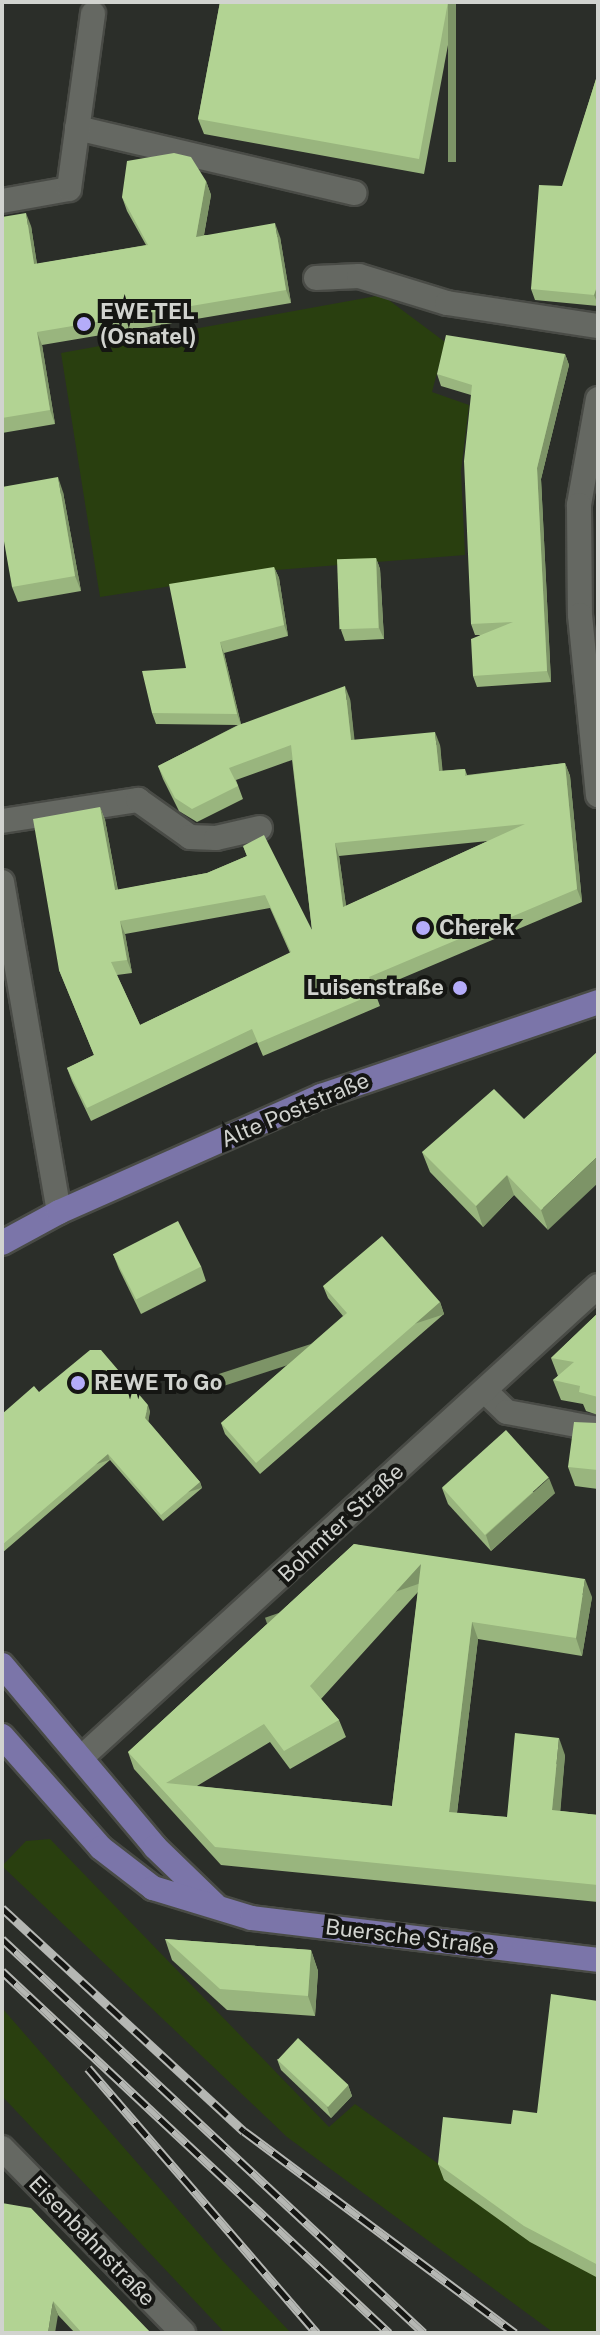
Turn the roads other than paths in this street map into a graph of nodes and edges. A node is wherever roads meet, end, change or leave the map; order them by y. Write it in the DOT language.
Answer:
graph roads {
  1 [pos="93,14"];
  2 [pos="77,128"];
  3 [pos="355,193"];
  4 [pos="2,201"];
  5 [pos="316,278"];
  6 [pos="598,326"];
  7 [pos="598,399"];
  8 [pos="598,795"];
  9 [pos="2,821"];
  10 [pos="260,828"];
  11 [pos="2,882"];
  12 [pos="598,1002"];
  13 [pos="59,1212"];
  14 [pos="2,1243"];
  15 [pos="598,1286"];
  16 [pos="485,1391"];
  17 [pos="598,1429"];
  18 [pos="2,1665"];
  19 [pos="2,1736"];
  20 [pos="81,1758"];
  21 [pos="222,1912"];
  22 [pos="598,1960"];
  23 [pos="2,2148"];
  24 [pos="183,2333"];
  1 -- 2 [label="street"];
  2 -- 3 [label="street"];
  2 -- 4 [label="street"];
  5 -- 6 [label="street"];
  7 -- 8 [label="street"];
  9 -- 10 [label="street"];
  11 -- 13 [label="street"];
  12 -- 13 [label="main road, Alte Poststraße"];
  13 -- 14 [label="main road, Alte Poststraße"];
  15 -- 16 [label="street, Bohmter Straße"];
  16 -- 17 [label="street"];
  16 -- 20 [label="street, Bohmter Straße"];
  18 -- 20 [label="main road"];
  19 -- 21 [label="main road, Buersche Straße"];
  20 -- 21 [label="main road"];
  21 -- 22 [label="main road, Buersche Straße"];
  23 -- 24 [label="street, Eisenbahnstraße"];
}
